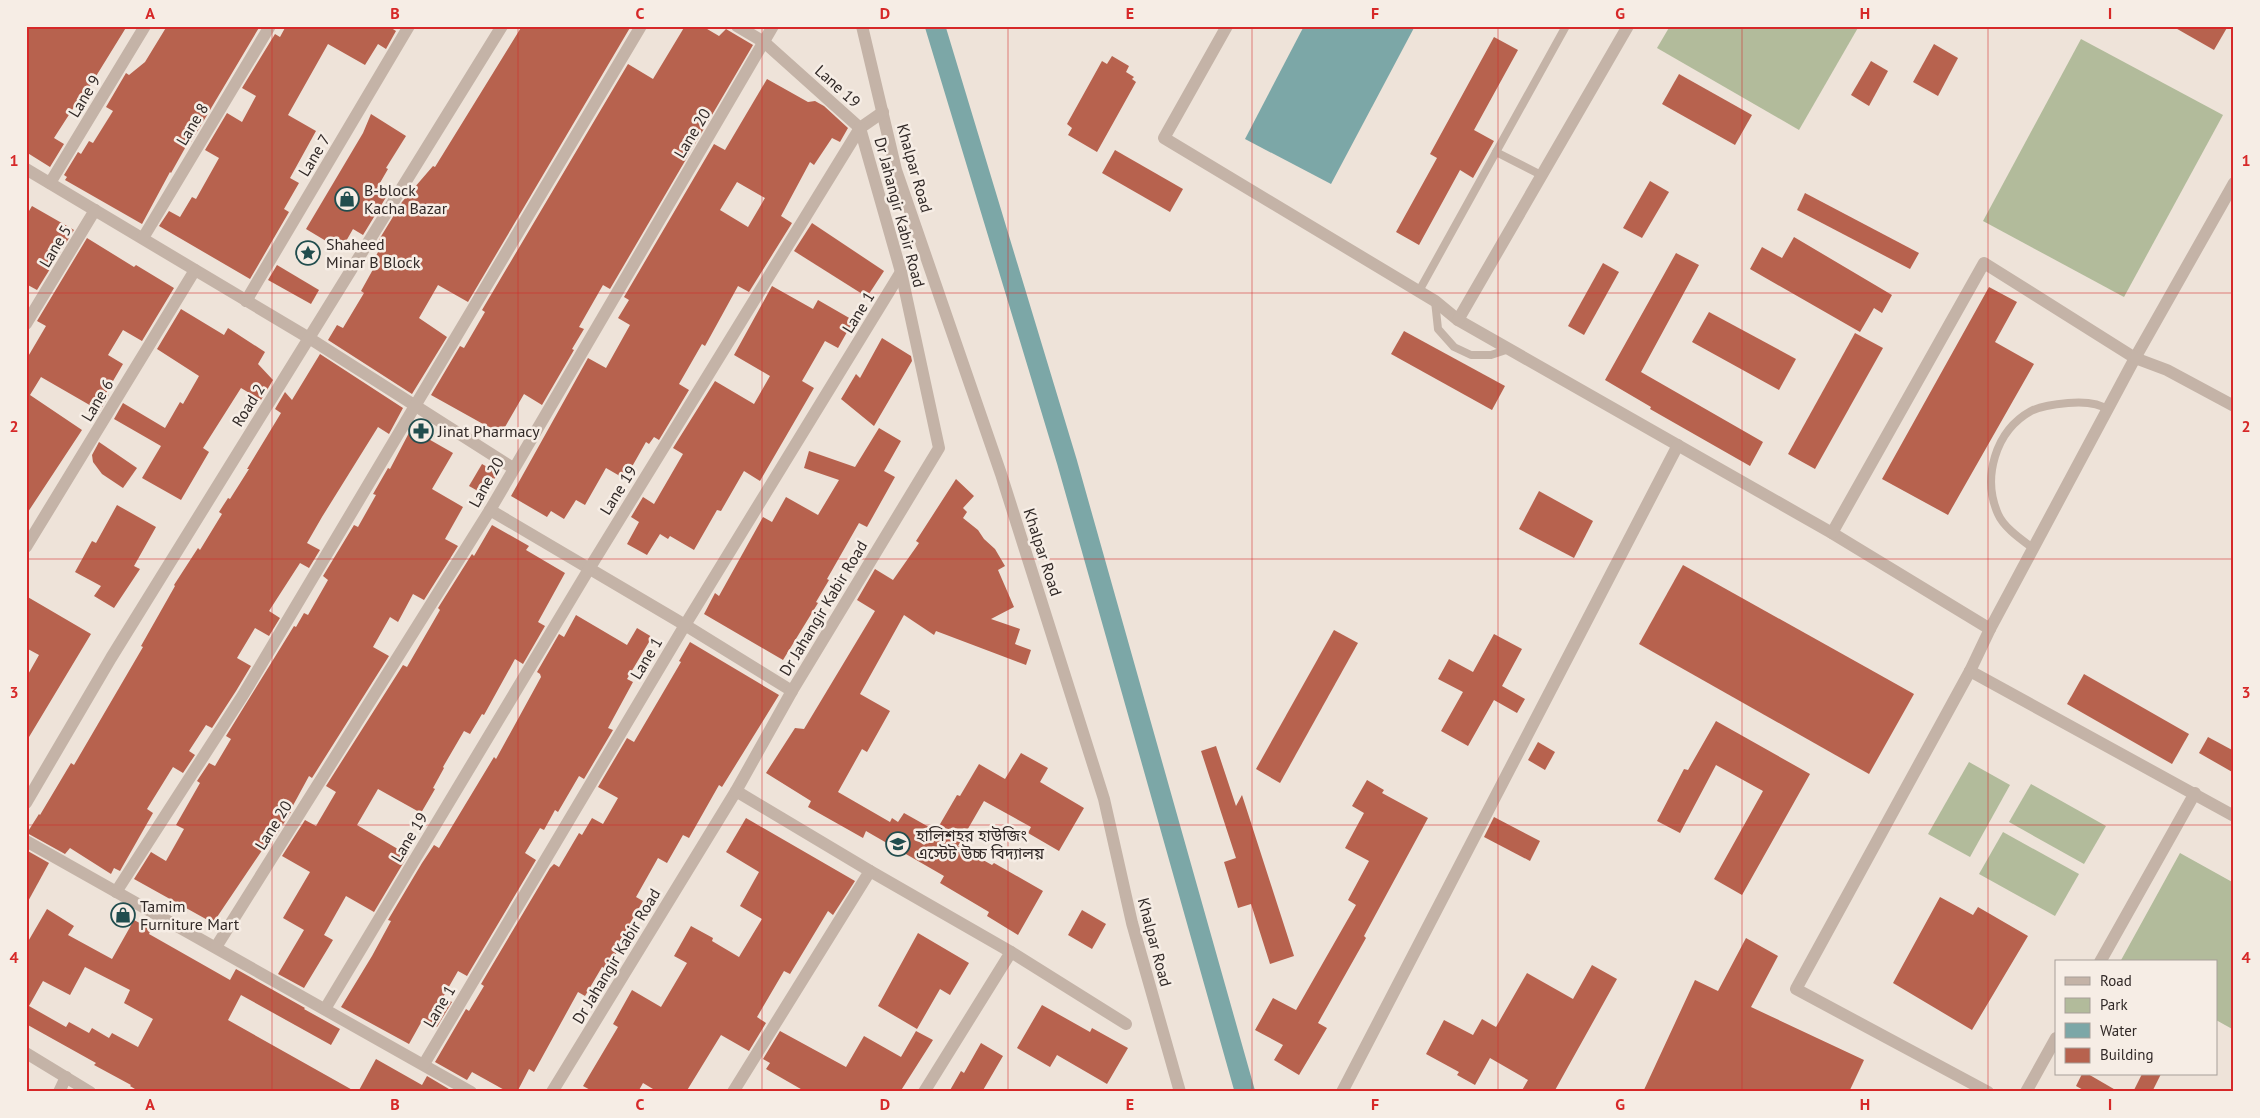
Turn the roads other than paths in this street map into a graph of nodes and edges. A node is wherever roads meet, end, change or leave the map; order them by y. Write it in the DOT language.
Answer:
graph roads {
  1 [pos="145,26"];
  2 [pos="270,26"];
  3 [pos="409,26"];
  4 [pos="502,26"];
  5 [pos="641,26"];
  6 [pos="738,26"];
  7 [pos="773,26"];
  8 [pos="862,26"];
  9 [pos="1227,26"];
  10 [pos="1566,26"];
  11 [pos="1628,26"];
  12 [pos="764,42"];
  13 [pos="882,112"];
  14 [pos="860,128"];
  15 [pos="1496,152"];
  16 [pos="26,169"];
  17 [pos="1542,176"];
  18 [pos="50,183"];
  19 [pos="2234,183"];
  20 [pos="96,210"];
  21 [pos="143,238"];
  22 [pos="195,270"];
  23 [pos="901,272"];
  24 [pos="1419,291"];
  25 [pos="246,301"];
  26 [pos="1435,301"];
  27 [pos="1458,320"];
  28 [pos="26,324"];
  29 [pos="309,338"];
  30 [pos="1509,349"];
  31 [pos="2135,358"];
  32 [pos="416,405"];
  33 [pos="2234,406"];
  34 [pos="2108,410"];
  35 [pos="1678,445"];
  36 [pos="513,468"];
  37 [pos="490,510"];
  38 [pos="1832,533"];
  39 [pos="26,547"];
  40 [pos="2034,549"];
  41 [pos="589,569"];
  42 [pos="685,625"];
  43 [pos="1990,629"];
  44 [pos="1970,671"];
  45 [pos="792,692"];
  46 [pos="736,791"];
  47 [pos="2195,793"];
  48 [pos="26,803"];
  49 [pos="2234,816"];
  50 [pos="26,841"];
  51 [pos="870,872"];
  52 [pos="116,892"];
  53 [pos="216,947"];
  54 [pos="1011,952"];
  55 [pos="2101,960"];
  56 [pos="325,1008"];
  57 [pos="1126,1024"];
  58 [pos="2055,1040"];
  59 [pos="26,1053"];
  60 [pos="424,1064"];
  61 [pos="66,1077"];
  62 [pos="59,1092"];
  63 [pos="90,1092"];
  64 [pos="471,1092"];
  65 [pos="552,1092"];
  66 [pos="733,1092"];
  67 [pos="924,1092"];
  68 [pos="1180,1092"];
  69 [pos="1342,1092"];
  70 [pos="1988,1092"];
  71 [pos="2026,1092"];
  1 -- 18 [label="street, Lane 9"];
  2 -- 21 [label="street, Lane 8"];
  3 -- 25 [label="street, Lane 7"];
  4 -- 29 [label="street, Road 2"];
  5 -- 32 [label="street"];
  6 -- 12 [label="street, Lane 19"];
  7 -- 12 [label="street, Lane 20"];
  8 -- 13 [label="street, Khalpar Road"];
  9 -- 24 [label="street"];
  10 -- 15 [label="lane"];
  11 -- 17 [label="street"];
  12 -- 14 [label="street, Lane 19"];
  12 -- 36 [label="street, Lane 20"];
  13 -- 14 [label="street, Dr Jahangir Kabir Road"];
  13 -- 68 [label="street, Khalpar Road"];
  14 -- 23 [label="street, Dr Jahangir Kabir Road"];
  14 -- 41 [label="street, Lane 19"];
  15 -- 17 [label="lane"];
  15 -- 24 [label="lane"];
  16 -- 18 [label="street"];
  17 -- 27 [label="street"];
  18 -- 20 [label="street"];
  19 -- 31 [label="street"];
  20 -- 21 [label="street"];
  20 -- 28 [label="street, Lane 5"];
  21 -- 22 [label="street"];
  22 -- 25 [label="street"];
  22 -- 39 [label="street, Lane 6"];
  23 -- 42 [label="street, Lane 1"];
  23 -- 45 [label="street, Dr Jahangir Kabir Road"];
  24 -- 26 [label="street"];
  25 -- 29 [label="street"];
  26 -- 27 [label="street"];
  26 -- 30 [label="lane"];
  27 -- 30 [label="street"];
  29 -- 32 [label="street"];
  29 -- 48 [label="street, Road 2"];
  30 -- 35 [label="street"];
  31 -- 33 [label="street"];
  31 -- 34 [label="street"];
  31 -- 38 [label="street"];
  32 -- 36 [label="street"];
  32 -- 52 [label="street"];
  34 -- 40 [label="street"];
  34 -- 40 [label="lane"];
  35 -- 38 [label="street"];
  35 -- 69 [label="street"];
  36 -- 37 [label="street, Lane 20"];
  37 -- 41 [label="street"];
  37 -- 53 [label="street, Lane 20"];
  38 -- 43 [label="street"];
  40 -- 43 [label="street"];
  41 -- 42 [label="street"];
  41 -- 56 [label="street, Lane 19"];
  42 -- 45 [label="street"];
  42 -- 60 [label="street, Lane 1"];
  43 -- 44 [label="street"];
  44 -- 47 [label="street"];
  44 -- 70 [label="street"];
  45 -- 46 [label="street, Dr Jahangir Kabir Road"];
  46 -- 51 [label="street"];
  46 -- 65 [label="street, Dr Jahangir Kabir Road"];
  47 -- 49 [label="street"];
  47 -- 55 [label="street"];
  50 -- 52 [label="street"];
  51 -- 54 [label="street"];
  51 -- 66 [label="street"];
  52 -- 53 [label="street"];
  53 -- 56 [label="street"];
  54 -- 57 [label="street"];
  54 -- 67 [label="street"];
  56 -- 60 [label="street"];
  58 -- 71 [label="street"];
  59 -- 61 [label="street"];
  60 -- 64 [label="street"];
  61 -- 62 [label="street"];
  61 -- 63 [label="street"];
}
